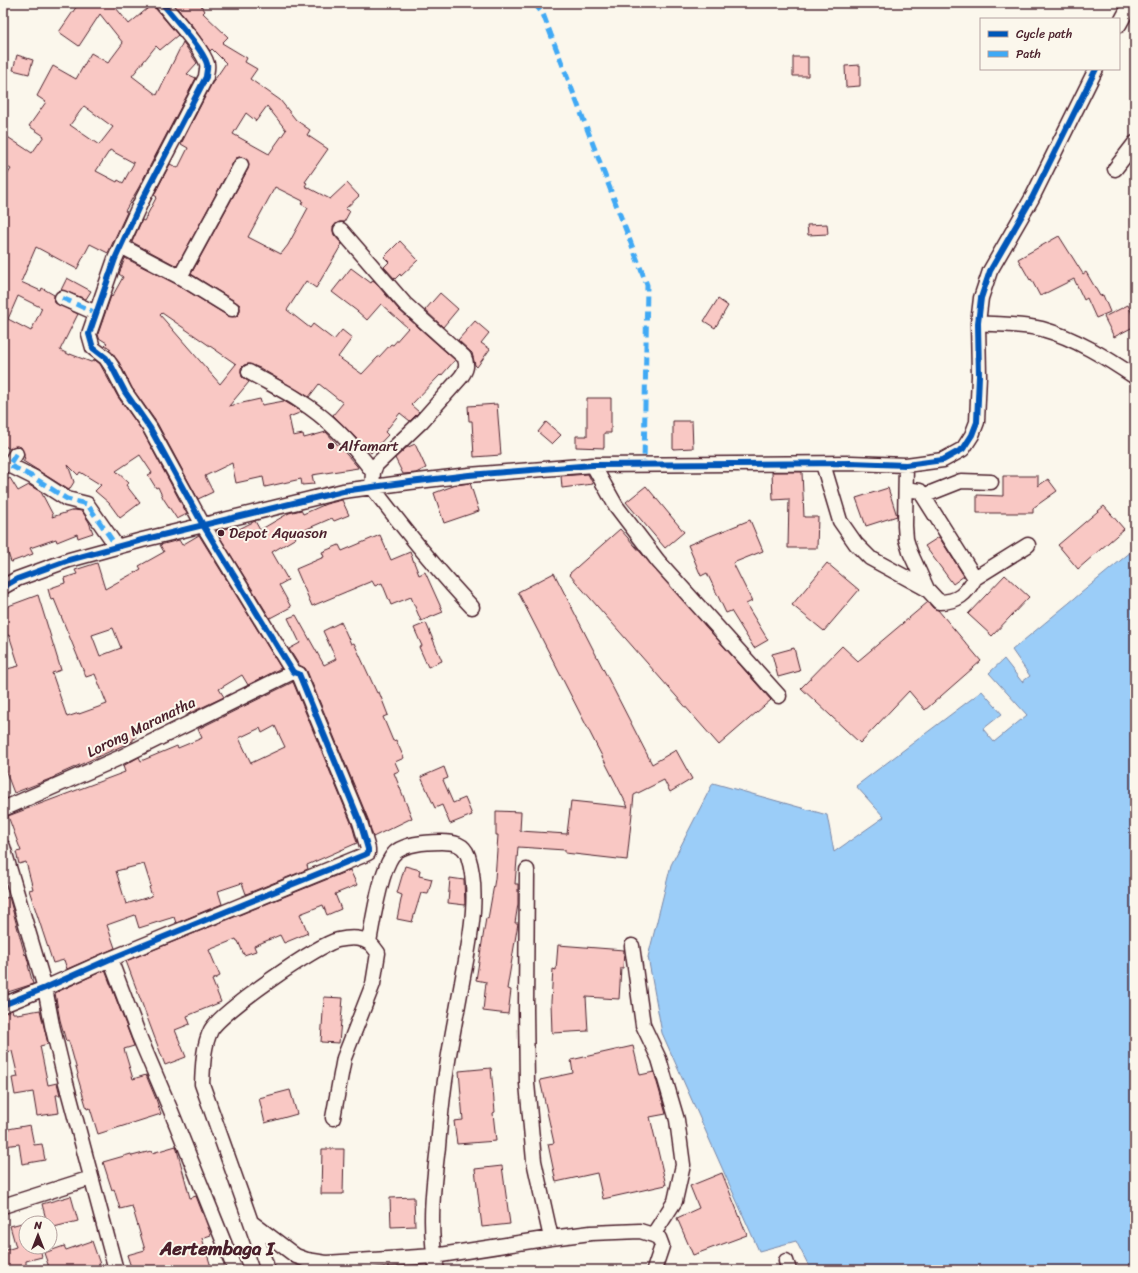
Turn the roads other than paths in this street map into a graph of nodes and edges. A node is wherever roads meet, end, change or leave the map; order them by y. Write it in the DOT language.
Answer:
graph roads {
  1 [pos="162,3"];
  2 [pos="1131,3"];
  3 [pos="1120,23"];
  4 [pos="1096,70"];
  5 [pos="1135,143"];
  6 [pos="241,165"];
  7 [pos="1115,169"];
  8 [pos="341,230"];
  9 [pos="121,246"];
  10 [pos="180,277"];
  11 [pos="62,298"];
  12 [pos="232,309"];
  13 [pos="96,313"];
  14 [pos="978,323"];
  15 [pos="249,372"];
  16 [pos="1135,377"];
  17 [pos="16,454"];
  18 [pos="823,464"];
  19 [pos="906,465"];
  20 [pos="593,466"];
  21 [pos="373,472"];
  22 [pos="990,482"];
  23 [pos="372,487"];
  24 [pos="906,489"];
  25 [pos="923,496"];
  26 [pos="203,525"];
  27 [pos="1028,545"];
  28 [pos="117,547"];
  29 [pos="975,578"];
  30 [pos="3,587"];
  31 [pos="927,589"];
  32 [pos="472,607"];
  33 [pos="293,672"];
  34 [pos="779,696"];
  35 [pos="3,809"];
  36 [pos="3,848"];
  37 [pos="527,870"];
  38 [pos="369,942"];
  39 [pos="632,946"];
  40 [pos="110,959"];
  41 [pos="45,988"];
  42 [pos="3,1004"];
  43 [pos="333,1118"];
  44 [pos="91,1178"];
  45 [pos="3,1206"];
  46 [pos="251,1222"];
  47 [pos="653,1235"];
  48 [pos="551,1238"];
  49 [pos="434,1256"];
  50 [pos="116,1270"];
  51 [pos="235,1270"];
  52 [pos="268,1270"];
  53 [pos="438,1270"];
  54 [pos="654,1270"];
  1 -- 9 [label="street"];
  2 -- 3 [label="street"];
  4 -- 14 [label="street"];
  5 -- 7 [label="street"];
  6 -- 10 [label="street"];
  8 -- 21 [label="street"];
  9 -- 10 [label="street"];
  9 -- 13 [label="street"];
  10 -- 12 [label="street"];
  11 -- 13 [label="street"];
  13 -- 26 [label="street"];
  14 -- 16 [label="street"];
  14 -- 19 [label="street"];
  15 -- 21 [label="street"];
  17 -- 28 [label="street"];
  18 -- 19 [label="street"];
  18 -- 20 [label="street"];
  18 -- 31 [label="street"];
  19 -- 24 [label="street"];
  20 -- 23 [label="street"];
  20 -- 34 [label="street"];
  21 -- 23 [label="street"];
  22 -- 25 [label="street"];
  23 -- 26 [label="street"];
  23 -- 32 [label="street"];
  24 -- 25 [label="street"];
  24 -- 31 [label="street"];
  25 -- 29 [label="street"];
  26 -- 28 [label="street"];
  26 -- 33 [label="street"];
  27 -- 29 [label="street"];
  28 -- 30 [label="street"];
  29 -- 31 [label="street"];
  33 -- 35 [label="street, Lorong Maranatha"];
  33 -- 40 [label="street"];
  36 -- 41 [label="street"];
  37 -- 48 [label="street"];
  38 -- 43 [label="street"];
  38 -- 46 [label="street"];
  38 -- 49 [label="street"];
  39 -- 47 [label="street"];
  40 -- 41 [label="street"];
  40 -- 51 [label="street"];
  41 -- 42 [label="street"];
  41 -- 44 [label="street"];
  44 -- 45 [label="street"];
  44 -- 50 [label="street"];
  46 -- 49 [label="street"];
  46 -- 52 [label="street"];
  47 -- 48 [label="street"];
  47 -- 54 [label="street"];
  48 -- 49 [label="street"];
  49 -- 53 [label="street"];
}
